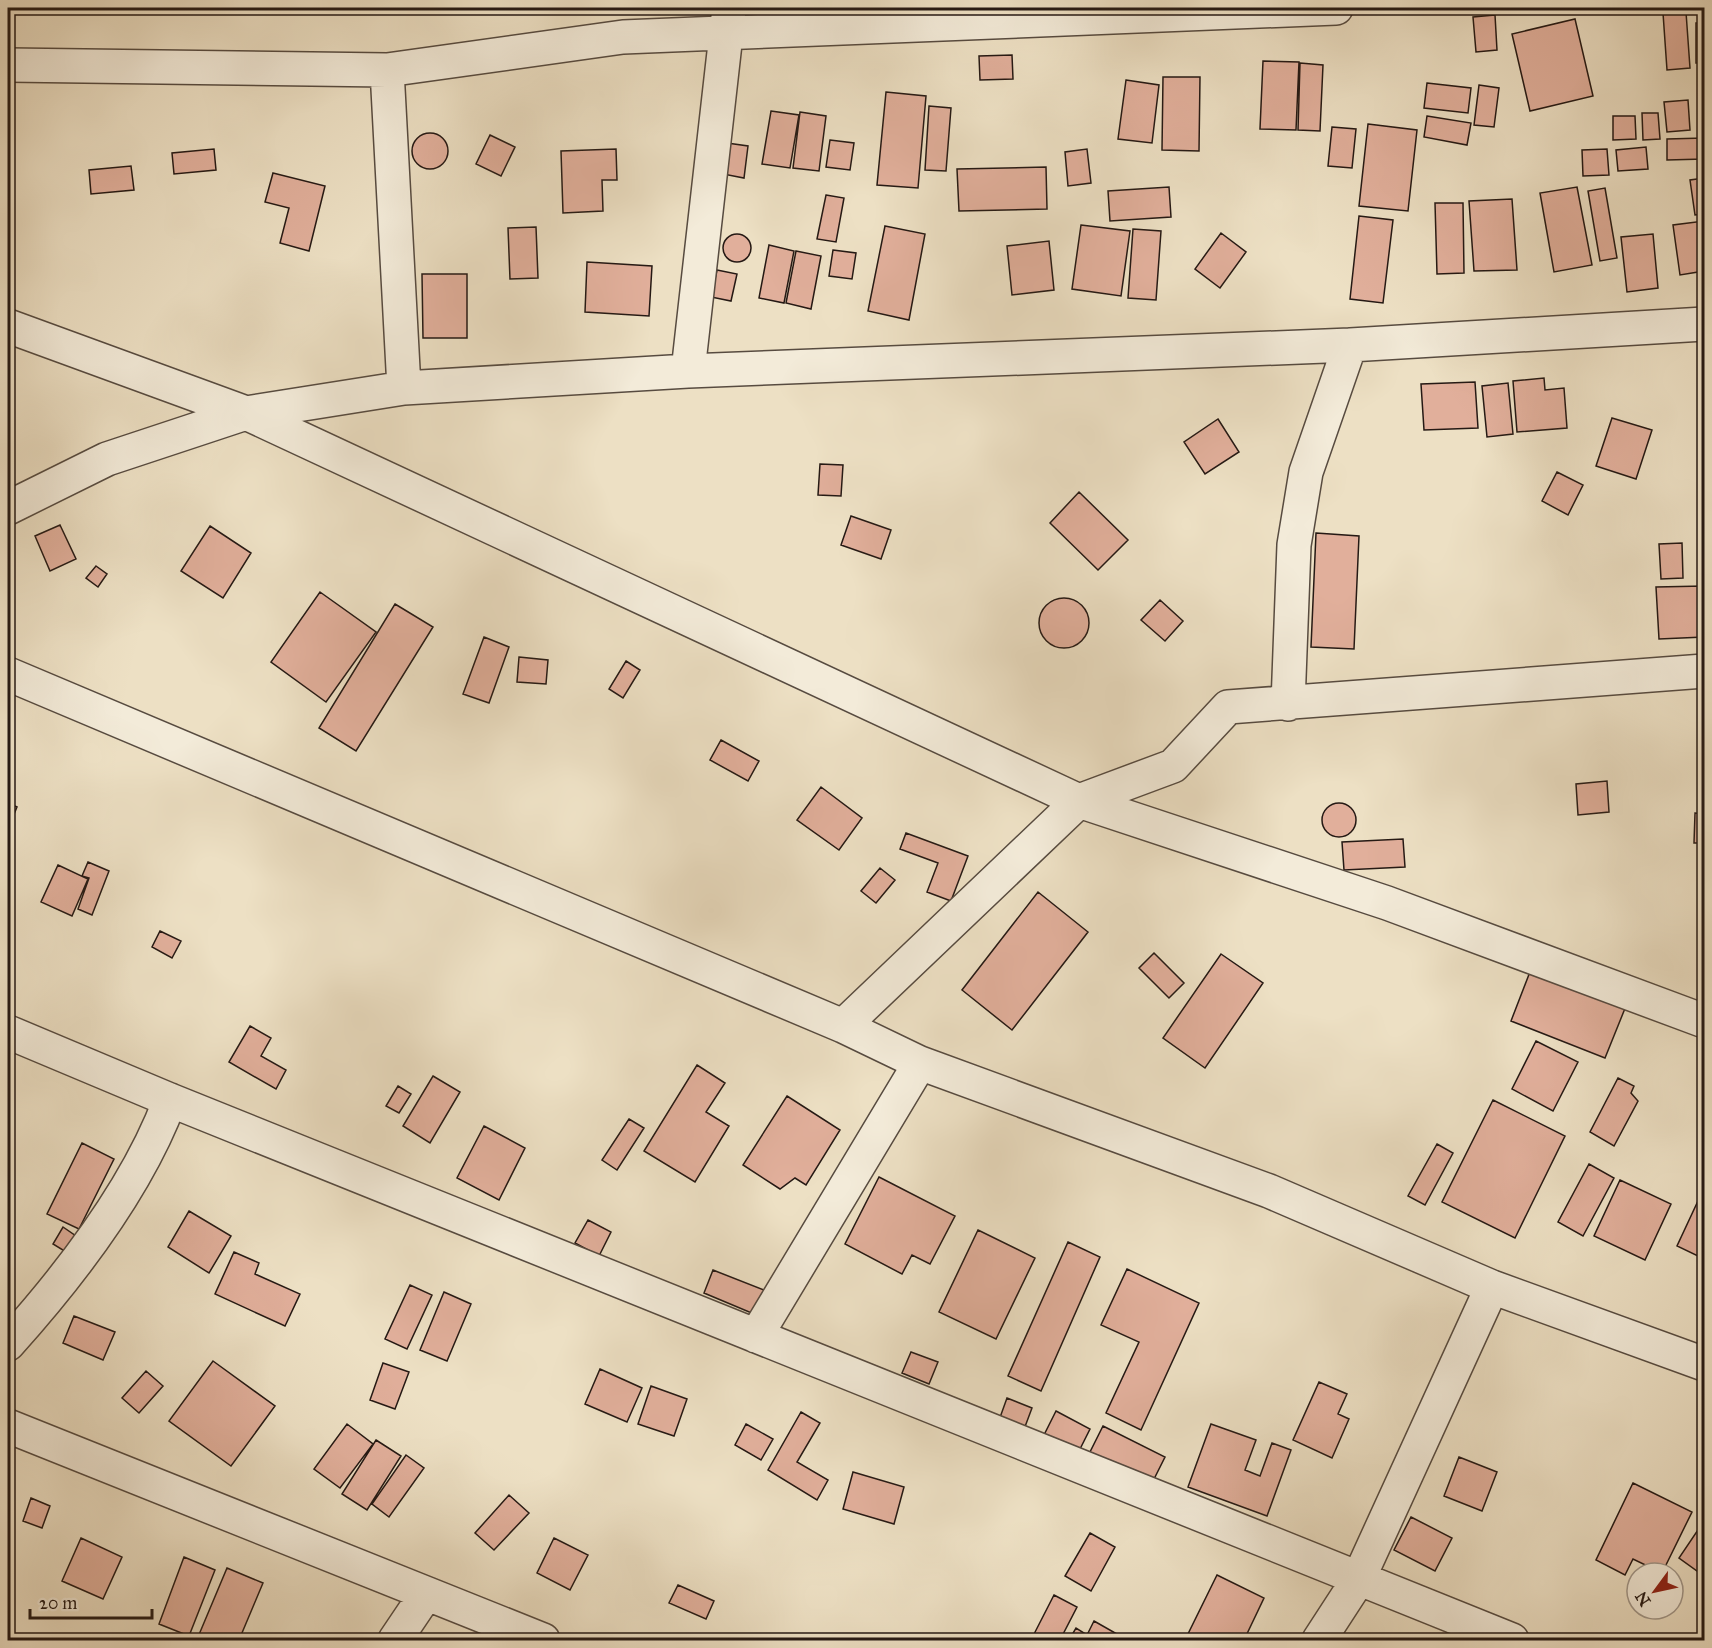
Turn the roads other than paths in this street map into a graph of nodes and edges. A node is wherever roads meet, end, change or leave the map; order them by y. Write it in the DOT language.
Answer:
graph roads {
  1 [pos="1336,8"];
  2 [pos="726,21"];
  3 [pos="8,65"];
  4 [pos="387,70"];
  5 [pos="1704,324"];
  6 [pos="8,326"];
  7 [pos="1350,345"];
  8 [pos="688,371"];
  9 [pos="404,388"];
  10 [pos="246,413"];
  11 [pos="8,508"];
  12 [pos="1704,671"];
  13 [pos="8,674"];
  14 [pos="1288,704"];
  15 [pos="1079,801"];
  16 [pos="1704,1021"];
  17 [pos="843,1026"];
  18 [pos="8,1032"];
  19 [pos="920,1063"];
  20 [pos="170,1101"];
  21 [pos="1492,1287"];
  22 [pos="756,1336"];
  23 [pos="8,1344"];
  24 [pos="1704,1364"];
  25 [pos="8,1426"];
  26 [pos="1358,1580"];
  27 [pos="426,1594"];
  28 [pos="395,1641"];
  29 [pos="543,1641"];
  30 [pos="1319,1641"];
  31 [pos="1512,1641"];
  1 -- 2 [label="street"];
  2 -- 4 [label="street"];
  2 -- 8 [label="street"];
  3 -- 4 [label="street"];
  4 -- 9 [label="street"];
  5 -- 7 [label="street"];
  6 -- 10 [label="street"];
  7 -- 8 [label="street"];
  7 -- 14 [label="street"];
  8 -- 9 [label="street"];
  9 -- 10 [label="street"];
  10 -- 11 [label="street"];
  10 -- 15 [label="street"];
  12 -- 14 [label="street"];
  13 -- 17 [label="street"];
  14 -- 15 [label="street"];
  15 -- 16 [label="street"];
  15 -- 17 [label="street"];
  17 -- 19 [label="street"];
  18 -- 20 [label="street"];
  19 -- 21 [label="street"];
  19 -- 22 [label="street"];
  20 -- 22 [label="street"];
  20 -- 23 [label="street"];
  21 -- 24 [label="street"];
  21 -- 26 [label="street"];
  22 -- 26 [label="street"];
  25 -- 27 [label="street"];
  26 -- 30 [label="street"];
  26 -- 31 [label="street"];
  27 -- 28 [label="street"];
  27 -- 29 [label="street"];
}
